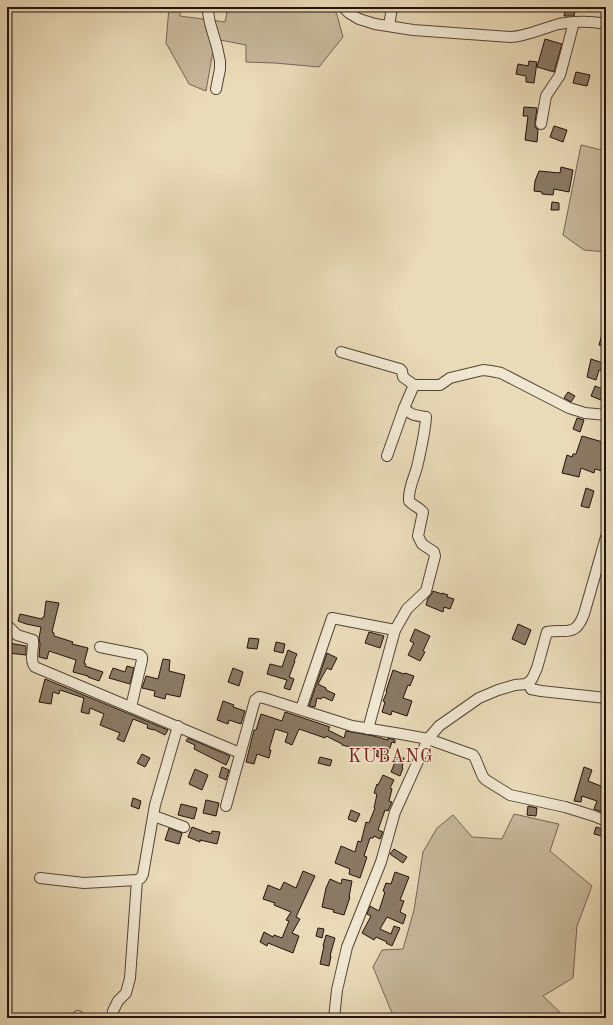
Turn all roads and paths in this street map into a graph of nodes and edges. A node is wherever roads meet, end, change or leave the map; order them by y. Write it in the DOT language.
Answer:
graph roads {
  1 [pos="207,7"];
  2 [pos="343,7"];
  3 [pos="392,7"];
  4 [pos="574,22"];
  5 [pos="606,24"];
  6 [pos="389,26"];
  7 [pos="216,89"];
  8 [pos="541,124"];
  9 [pos="341,352"];
  10 [pos="414,385"];
  11 [pos="404,408"];
  12 [pos="606,415"];
  13 [pos="387,456"];
  14 [pos="606,537"];
  15 [pos="7,625"];
  16 [pos="395,630"];
  17 [pos="100,647"];
  18 [pos="529,682"];
  19 [pos="606,698"];
  20 [pos="131,707"];
  21 [pos="300,709"];
  22 [pos="178,726"];
  23 [pos="368,729"];
  24 [pos="428,739"];
  25 [pos="240,753"];
  26 [pos="226,806"];
  27 [pos="154,816"];
  28 [pos="606,821"];
  29 [pos="184,827"];
  30 [pos="40,878"];
  31 [pos="137,880"];
  32 [pos="112,1018"];
  33 [pos="334,1018"];
  1 -- 7 [label="street"];
  2 -- 6 [label="street"];
  3 -- 6 [label="street"];
  4 -- 5 [label="street"];
  4 -- 6 [label="street"];
  4 -- 8 [label="street"];
  9 -- 10 [label="street"];
  10 -- 11 [label="street"];
  10 -- 12 [label="street"];
  11 -- 13 [label="street"];
  11 -- 16 [label="street"];
  14 -- 18 [label="street"];
  15 -- 20 [label="street"];
  16 -- 21 [label="street"];
  16 -- 23 [label="street"];
  17 -- 20 [label="street"];
  18 -- 19 [label="street"];
  18 -- 24 [label="street"];
  20 -- 22 [label="street"];
  21 -- 23 [label="street"];
  21 -- 25 [label="street"];
  22 -- 25 [label="street"];
  22 -- 27 [label="street"];
  23 -- 24 [label="street"];
  24 -- 28 [label="street"];
  24 -- 33 [label="street"];
  25 -- 26 [label="street"];
  27 -- 29 [label="street"];
  27 -- 31 [label="street"];
  30 -- 31 [label="street"];
  31 -- 32 [label="street"];
}
